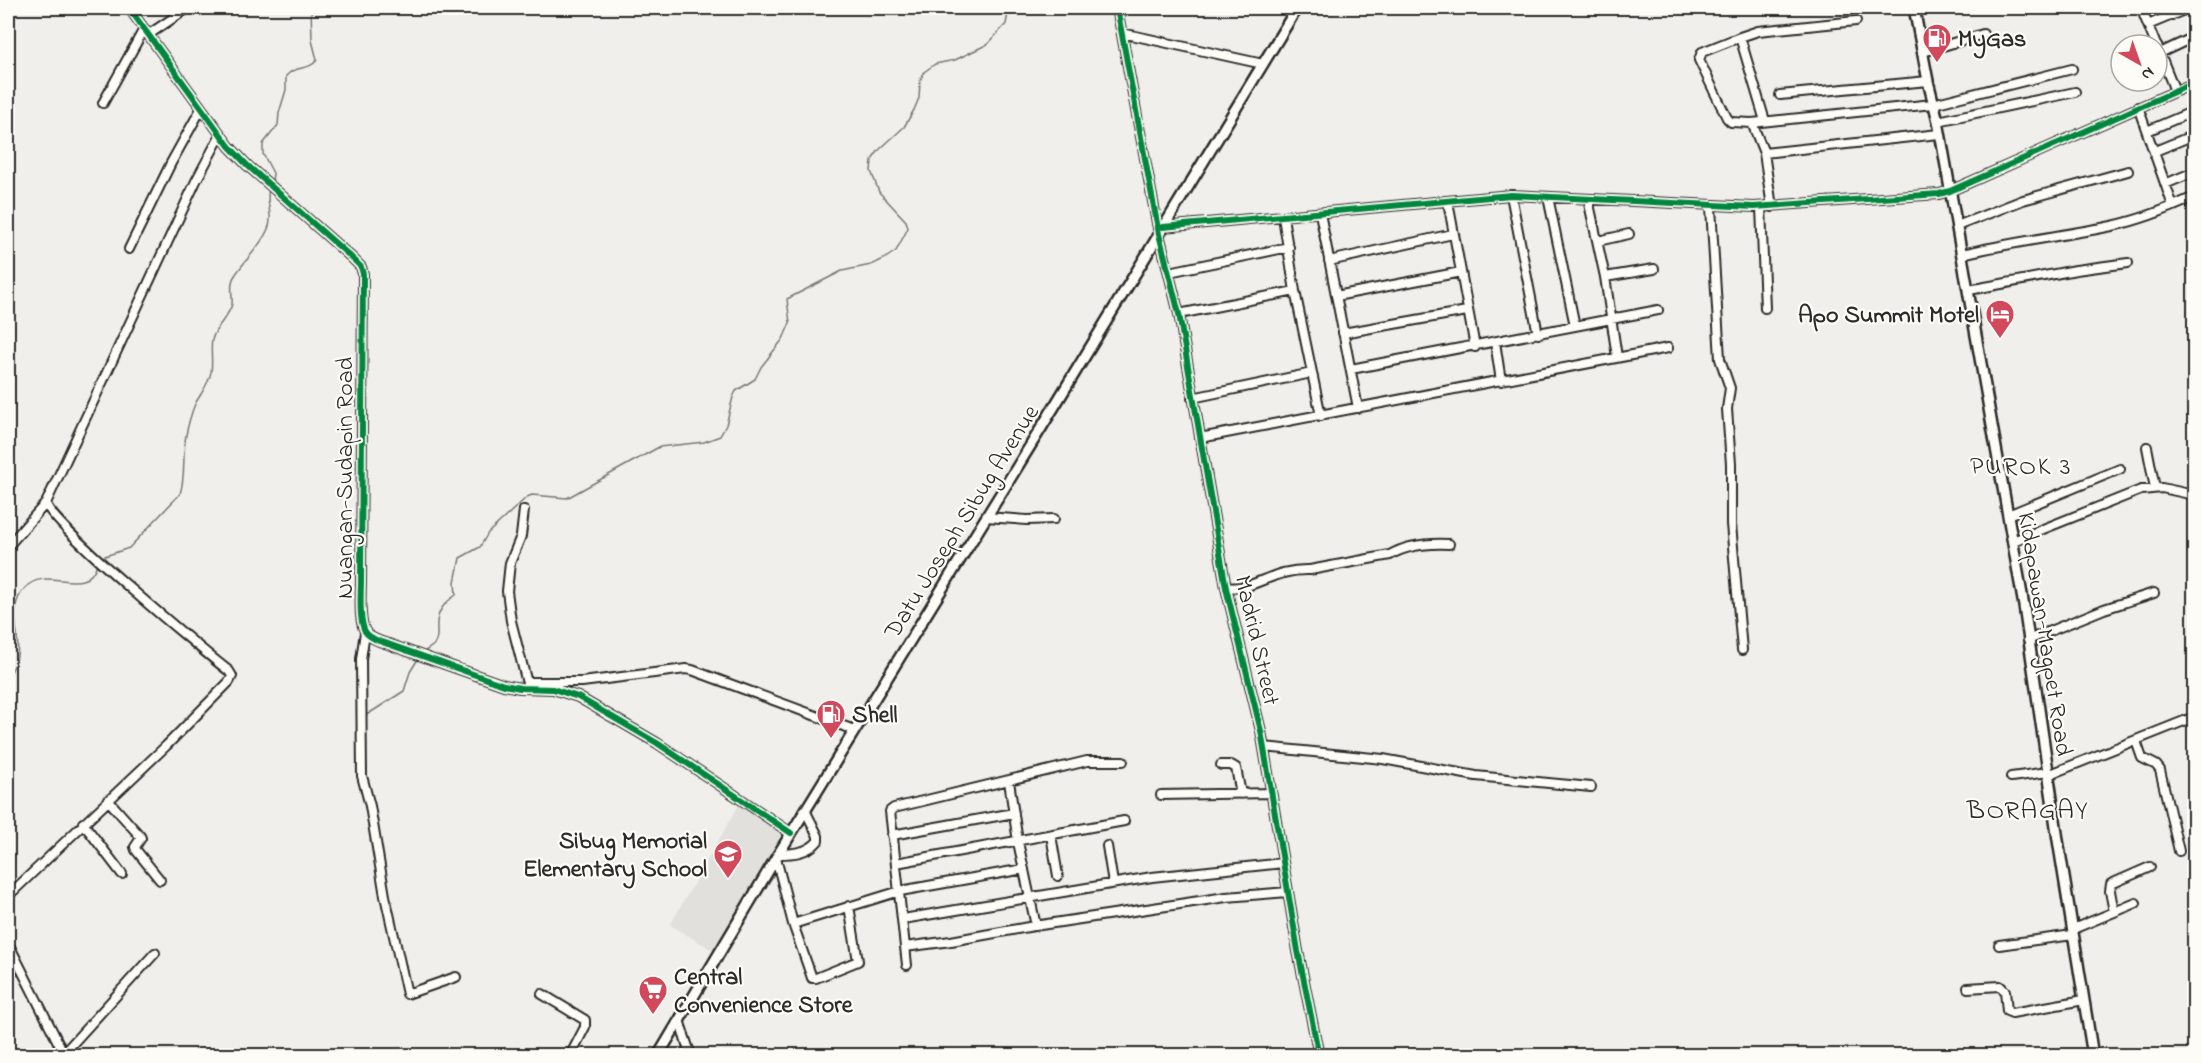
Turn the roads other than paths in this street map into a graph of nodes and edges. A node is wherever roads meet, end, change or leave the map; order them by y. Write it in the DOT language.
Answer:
graph roads {
  1 [pos="129,8"];
  2 [pos="188,8"];
  3 [pos="1117,8"];
  4 [pos="1298,8"];
  5 [pos="1914,8"];
  6 [pos="2140,8"];
  7 [pos="2189,8"];
  8 [pos="176,11"];
  9 [pos="1856,21"];
  10 [pos="2148,26"];
  11 [pos="146,32"];
  12 [pos="1122,33"];
  13 [pos="2151,33"];
  14 [pos="1983,34"];
  15 [pos="1740,36"];
  16 [pos="2194,37"];
  17 [pos="2169,45"];
  18 [pos="1923,52"];
  19 [pos="1263,64"];
  20 [pos="2072,69"];
  21 [pos="2169,76"];
  22 [pos="1928,81"];
  23 [pos="2194,83"];
  24 [pos="2074,92"];
  25 [pos="2175,92"];
  26 [pos="1780,95"];
  27 [pos="103,103"];
  28 [pos="1934,104"];
  29 [pos="2138,106"];
  30 [pos="201,109"];
  31 [pos="2194,111"];
  32 [pos="1764,121"];
  33 [pos="1938,121"];
  34 [pos="1752,123"];
  35 [pos="2147,131"];
  36 [pos="1939,134"];
  37 [pos="220,135"];
  38 [pos="2194,135"];
  39 [pos="2154,151"];
  40 [pos="1764,153"];
  41 [pos="2128,171"];
  42 [pos="2194,172"];
  43 [pos="2165,183"];
  44 [pos="1950,191"];
  45 [pos="1510,195"];
  46 [pos="1548,197"];
  47 [pos="2194,197"];
  48 [pos="1588,199"];
  49 [pos="1448,202"];
  50 [pos="2173,206"];
  51 [pos="1710,207"];
  52 [pos="1761,207"];
  53 [pos="1772,207"];
  54 [pos="1320,213"];
  55 [pos="1283,217"];
  56 [pos="1957,226"];
  57 [pos="1161,230"];
  58 [pos="1453,234"];
  59 [pos="1629,234"];
  60 [pos="1598,241"];
  61 [pos="1289,247"];
  62 [pos="129,249"];
  63 [pos="1962,254"];
  64 [pos="1329,261"];
  65 [pos="2128,263"];
  66 [pos="1654,269"];
  67 [pos="1169,272"];
  68 [pos="1461,272"];
  69 [pos="1605,277"];
  70 [pos="1969,290"];
  71 [pos="1295,291"];
  72 [pos="1336,296"];
  73 [pos="1765,308"];
  74 [pos="1467,310"];
  75 [pos="1658,310"];
  76 [pos="1179,314"];
  77 [pos="1611,318"];
  78 [pos="1575,326"];
  79 [pos="1343,333"];
  80 [pos="1538,334"];
  81 [pos="1495,342"];
  82 [pos="1475,347"];
  83 [pos="1668,348"];
  84 [pos="1617,357"];
  85 [pos="1351,369"];
  86 [pos="1312,373"];
  87 [pos="1502,381"];
  88 [pos="1192,398"];
  89 [pos="1358,408"];
  90 [pos="1321,416"];
  91 [pos="1200,438"];
  92 [pos="2147,447"];
  93 [pos="2120,469"];
  94 [pos="2155,488"];
  95 [pos="2194,495"];
  96 [pos="46,503"];
  97 [pos="524,510"];
  98 [pos="2008,515"];
  99 [pos="986,517"];
  100 [pos="1054,519"];
  101 [pos="2013,542"];
  102 [pos="1449,544"];
  103 [pos="8,546"];
  104 [pos="1226,588"];
  105 [pos="2154,593"];
  106 [pos="365,632"];
  107 [pos="2028,640"];
  108 [pos="1742,650"];
  109 [pos="528,685"];
  110 [pos="2194,717"];
  111 [pos="854,730"];
  112 [pos="2136,741"];
  113 [pos="1264,747"];
  114 [pos="1123,761"];
  115 [pos="1221,765"];
  116 [pos="2048,773"];
  117 [pos="2012,777"];
  118 [pos="1009,781"];
  119 [pos="1591,787"];
  120 [pos="1271,793"];
  121 [pos="1241,794"];
  122 [pos="1161,795"];
  123 [pos="108,800"];
  124 [pos="805,810"];
  125 [pos="1014,813"];
  126 [pos="1124,821"];
  127 [pos="83,823"];
  128 [pos="791,832"];
  129 [pos="892,835"];
  130 [pos="1051,835"];
  131 [pos="1018,842"];
  132 [pos="1107,846"];
  133 [pos="2179,851"];
  134 [pos="777,856"];
  135 [pos="896,863"];
  136 [pos="1283,863"];
  137 [pos="2150,867"];
  138 [pos="1024,869"];
  139 [pos="122,874"];
  140 [pos="1058,876"];
  141 [pos="160,880"];
  142 [pos="1113,883"];
  143 [pos="900,891"];
  144 [pos="1288,892"];
  145 [pos="8,896"];
  146 [pos="1030,898"];
  147 [pos="2136,903"];
  148 [pos="849,906"];
  149 [pos="2114,912"];
  150 [pos="903,919"];
  151 [pos="793,924"];
  152 [pos="1036,926"];
  153 [pos="2073,932"];
  154 [pos="8,943"];
  155 [pos="1999,945"];
  156 [pos="905,947"];
  157 [pos="156,953"];
  158 [pos="907,965"];
  159 [pos="456,977"];
  160 [pos="1968,988"];
  161 [pos="542,994"];
  162 [pos="2084,1000"];
  163 [pos="679,1020"];
  164 [pos="64,1054"];
  165 [pos="570,1056"];
  166 [pos="658,1056"];
  167 [pos="691,1056"];
  168 [pos="1319,1056"];
  169 [pos="2093,1056"];
  1 -- 11 [label="street, Nuangan-Sudapin Road"];
  2 -- 8 [label="street"];
  3 -- 12 [label="street, Madrid Street"];
  4 -- 19 [label="main road, Datu Joseph Sibug Avenue"];
  5 -- 18 [label="main road, Kidapawan-Magpet Road"];
  6 -- 10 [label="street"];
  7 -- 10 [label="street"];
  8 -- 11 [label="street"];
  9 -- 15 [label="street"];
  10 -- 13 [label="street"];
  11 -- 27 [label="street"];
  11 -- 30 [label="street, Nuangan-Sudapin Road"];
  12 -- 19 [label="street"];
  12 -- 57 [label="street, Madrid Street"];
  14 -- 18 [label="street"];
  15 -- 32 [label="street"];
  15 -- 34 [label="street"];
  16 -- 17 [label="street"];
  18 -- 22 [label="main road, Kidapawan-Magpet Road"];
  19 -- 57 [label="main road, Datu Joseph Sibug Avenue"];
  20 -- 28 [label="street"];
  21 -- 25 [label="street"];
  22 -- 26 [label="street"];
  22 -- 28 [label="main road, Kidapawan-Magpet Road"];
  23 -- 25 [label="street"];
  24 -- 33 [label="street"];
  25 -- 29 [label="street"];
  28 -- 32 [label="street"];
  28 -- 33 [label="main road, Kidapawan-Magpet Road"];
  29 -- 35 [label="street"];
  29 -- 44 [label="street"];
  30 -- 37 [label="street, Nuangan-Sudapin Road"];
  30 -- 62 [label="street"];
  31 -- 35 [label="street"];
  32 -- 34 [label="street"];
  33 -- 36 [label="main road, Kidapawan-Magpet Road"];
  34 -- 40 [label="street"];
  35 -- 39 [label="street"];
  36 -- 40 [label="street"];
  36 -- 44 [label="main road, Kidapawan-Magpet Road"];
  37 -- 96 [label="street"];
  37 -- 106 [label="street, Nuangan-Sudapin Road"];
  38 -- 39 [label="street"];
  39 -- 43 [label="street"];
  40 -- 53 [label="street"];
  41 -- 56 [label="street"];
  42 -- 43 [label="street"];
  43 -- 50 [label="street"];
  44 -- 53 [label="street"];
  44 -- 56 [label="main road, Kidapawan-Magpet Road"];
  45 -- 46 [label="street"];
  45 -- 49 [label="street"];
  45 -- 80 [label="street"];
  46 -- 48 [label="street"];
  46 -- 78 [label="street"];
  47 -- 50 [label="street"];
  48 -- 51 [label="street"];
  48 -- 60 [label="street"];
  49 -- 54 [label="street"];
  49 -- 58 [label="street"];
  50 -- 63 [label="street"];
  51 -- 52 [label="street"];
  51 -- 108 [label="street"];
  52 -- 53 [label="street"];
  52 -- 73 [label="street"];
  54 -- 55 [label="street"];
  54 -- 64 [label="street"];
  55 -- 57 [label="street"];
  55 -- 61 [label="street"];
  56 -- 63 [label="main road, Kidapawan-Magpet Road"];
  57 -- 67 [label="street, Madrid Street"];
  57 -- 99 [label="main road, Datu Joseph Sibug Avenue"];
  58 -- 64 [label="street"];
  58 -- 68 [label="street"];
  59 -- 60 [label="street"];
  60 -- 69 [label="street"];
  61 -- 67 [label="street"];
  61 -- 71 [label="street"];
  63 -- 70 [label="main road, Kidapawan-Magpet Road"];
  64 -- 72 [label="street"];
  65 -- 70 [label="street"];
  66 -- 69 [label="street"];
  67 -- 76 [label="street, Madrid Street"];
  68 -- 72 [label="street"];
  68 -- 74 [label="street"];
  69 -- 77 [label="street"];
  70 -- 98 [label="main road, Kidapawan-Magpet Road"];
  71 -- 76 [label="street"];
  71 -- 86 [label="street"];
  72 -- 79 [label="street"];
  74 -- 79 [label="street"];
  74 -- 82 [label="street"];
  75 -- 77 [label="street"];
  76 -- 88 [label="street, Madrid Street"];
  77 -- 78 [label="street"];
  77 -- 84 [label="street"];
  78 -- 80 [label="street"];
  79 -- 85 [label="street"];
  80 -- 81 [label="street"];
  81 -- 82 [label="street"];
  81 -- 87 [label="street"];
  82 -- 85 [label="street"];
  83 -- 84 [label="street"];
  84 -- 87 [label="street"];
  85 -- 89 [label="street"];
  86 -- 88 [label="street"];
  86 -- 90 [label="street"];
  87 -- 89 [label="street"];
  88 -- 91 [label="street, Madrid Street"];
  89 -- 90 [label="street"];
  90 -- 91 [label="street"];
  91 -- 104 [label="street, Madrid Street"];
  92 -- 94 [label="street"];
  93 -- 98 [label="street"];
  94 -- 95 [label="street"];
  94 -- 101 [label="street"];
  96 -- 103 [label="street"];
  96 -- 123 [label="street"];
  97 -- 109 [label="street"];
  98 -- 101 [label="main road, Kidapawan-Magpet Road"];
  99 -- 100 [label="street"];
  99 -- 111 [label="main road, Datu Joseph Sibug Avenue"];
  101 -- 107 [label="main road, Kidapawan-Magpet Road"];
  102 -- 104 [label="street"];
  104 -- 113 [label="street, Madrid Street"];
  105 -- 107 [label="street"];
  106 -- 109 [label="street, Nuangan-Sudapin Road"];
  106 -- 159 [label="street"];
  107 -- 116 [label="main road, Kidapawan-Magpet Road"];
  109 -- 111 [label="street"];
  109 -- 128 [label="street, Nuangan-Sudapin Road"];
  110 -- 112 [label="street"];
  111 -- 124 [label="main road, Datu Joseph Sibug Avenue"];
  112 -- 116 [label="street"];
  112 -- 133 [label="street"];
  113 -- 119 [label="street"];
  113 -- 120 [label="street, Madrid Street"];
  114 -- 118 [label="street"];
  115 -- 121 [label="street"];
  116 -- 117 [label="street"];
  116 -- 153 [label="main road, Kidapawan-Magpet Road"];
  118 -- 125 [label="street"];
  118 -- 129 [label="street"];
  120 -- 121 [label="street"];
  120 -- 136 [label="street, Madrid Street"];
  121 -- 122 [label="street"];
  123 -- 127 [label="street"];
  123 -- 141 [label="street"];
  124 -- 128 [label="main road, Datu Joseph Sibug Avenue"];
  124 -- 134 [label="street"];
  125 -- 129 [label="street"];
  125 -- 131 [label="street"];
  126 -- 130 [label="street"];
  127 -- 139 [label="street"];
  127 -- 145 [label="street"];
  128 -- 134 [label="main road, Datu Joseph Sibug Avenue"];
  129 -- 135 [label="street"];
  130 -- 131 [label="street"];
  130 -- 140 [label="street"];
  131 -- 135 [label="street"];
  131 -- 138 [label="street"];
  132 -- 142 [label="street"];
  134 -- 151 [label="street"];
  134 -- 163 [label="main road, Datu Joseph Sibug Avenue"];
  135 -- 143 [label="street"];
  136 -- 142 [label="street"];
  136 -- 144 [label="street, Madrid Street"];
  137 -- 149 [label="street"];
  138 -- 143 [label="street"];
  138 -- 146 [label="street"];
  142 -- 146 [label="street"];
  143 -- 148 [label="street"];
  143 -- 150 [label="street"];
  144 -- 152 [label="street"];
  144 -- 168 [label="street, Madrid Street"];
  146 -- 150 [label="street"];
  146 -- 152 [label="street"];
  147 -- 149 [label="street"];
  148 -- 151 [label="street"];
  148 -- 151 [label="street"];
  149 -- 153 [label="street"];
  150 -- 156 [label="street"];
  152 -- 156 [label="street"];
  153 -- 155 [label="street"];
  153 -- 162 [label="main road, Kidapawan-Magpet Road"];
  154 -- 164 [label="street"];
  156 -- 158 [label="street"];
  157 -- 164 [label="street"];
  160 -- 162 [label="street"];
  161 -- 165 [label="street"];
  162 -- 169 [label="main road, Kidapawan-Magpet Road"];
  163 -- 166 [label="main road, Datu Joseph Sibug Avenue"];
  163 -- 167 [label="street"];
}
